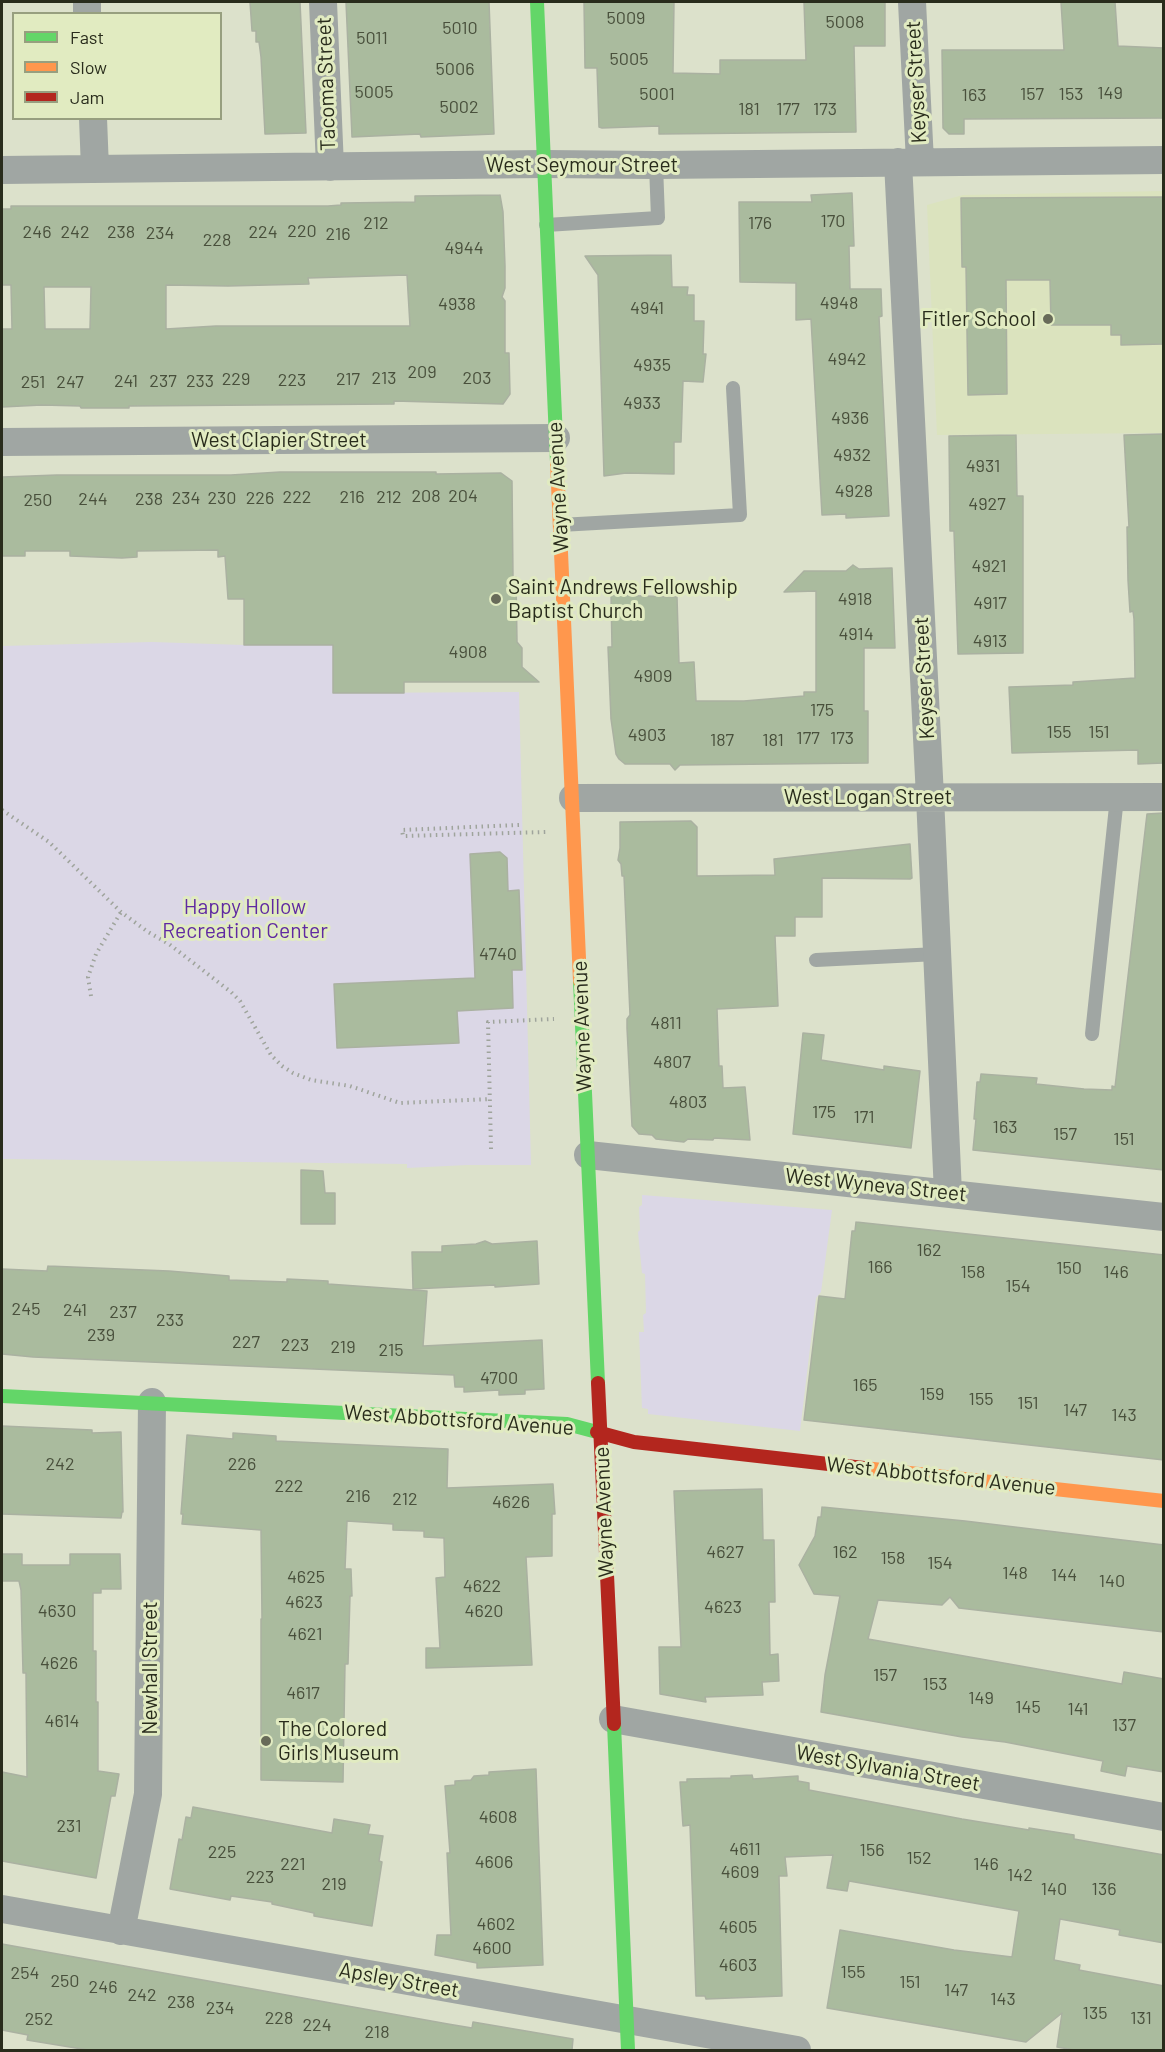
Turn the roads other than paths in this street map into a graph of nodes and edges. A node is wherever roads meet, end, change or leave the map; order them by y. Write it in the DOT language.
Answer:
graph roads {
  1 [pos="323,2"];
  2 [pos="537,2"];
  3 [pos="912,2"];
  4 [pos="93,120"];
  5 [pos="1164,160"];
  6 [pos="909,162"];
  7 [pos="544,164"];
  8 [pos="656,165"];
  9 [pos="330,167"];
  10 [pos="95,169"];
  11 [pos="2,170"];
  12 [pos="546,225"];
  13 [pos="733,388"];
  14 [pos="556,438"];
  15 [pos="2,442"];
  16 [pos="560,525"];
  17 [pos="930,796"];
  18 [pos="1117,797"];
  19 [pos="1164,797"];
  20 [pos="573,798"];
  21 [pos="937,954"];
  22 [pos="816,960"];
  23 [pos="1092,1034"];
  24 [pos="588,1155"];
  25 [pos="948,1193"];
  26 [pos="1164,1217"];
  27 [pos="2,1396"];
  28 [pos="152,1402"];
  29 [pos="601,1433"];
  30 [pos="1164,1501"];
  31 [pos="613,1719"];
  32 [pos="1164,1817"];
  33 [pos="2,1909"];
  34 [pos="121,1931"];
  35 [pos="626,2020"];
  36 [pos="628,2050"];
  37 [pos="797,2050"];
  1 -- 9 [label="street, Tacoma Street"];
  2 -- 7 [label="main road, Wayne Avenue"];
  3 -- 6 [label="street, Keyser Street"];
  4 -- 10 [label="street"];
  5 -- 6 [label="street, West Seymour Street"];
  6 -- 8 [label="street, West Seymour Street"];
  6 -- 17 [label="street, Keyser Street"];
  7 -- 8 [label="street, West Seymour Street"];
  7 -- 9 [label="street, West Seymour Street"];
  7 -- 12 [label="main road, Wayne Avenue"];
  8 -- 12 [label="lane"];
  9 -- 10 [label="street, West Seymour Street"];
  10 -- 11 [label="street, West Seymour Street"];
  12 -- 14 [label="main road, Wayne Avenue"];
  13 -- 16 [label="lane"];
  14 -- 15 [label="street, West Clapier Street"];
  14 -- 16 [label="main road, Wayne Avenue"];
  16 -- 20 [label="main road, Wayne Avenue"];
  17 -- 18 [label="street, West Logan Street"];
  17 -- 20 [label="street, West Logan Street"];
  17 -- 21 [label="street, Keyser Street"];
  18 -- 19 [label="street, West Logan Street"];
  18 -- 23 [label="lane"];
  20 -- 24 [label="main road, Wayne Avenue"];
  21 -- 22 [label="lane"];
  21 -- 25 [label="street, Keyser Street"];
  24 -- 25 [label="street, West Wyneva Street"];
  24 -- 29 [label="main road, Wayne Avenue"];
  25 -- 26 [label="street, West Wyneva Street"];
  27 -- 28 [label="main road, West Abbottsford Avenue"];
  28 -- 29 [label="main road, West Abbottsford Avenue"];
  28 -- 34 [label="street, Newhall Street"];
  29 -- 30 [label="main road, West Abbottsford Avenue"];
  29 -- 31 [label="main road, Wayne Avenue"];
  31 -- 32 [label="street, West Sylvania Street"];
  31 -- 35 [label="main road, Wayne Avenue"];
  33 -- 34 [label="street, Apsley Street"];
  34 -- 35 [label="street, Apsley Street"];
  35 -- 36 [label="main road, Wayne Avenue"];
  35 -- 37 [label="street, Apsley Street"];
}
